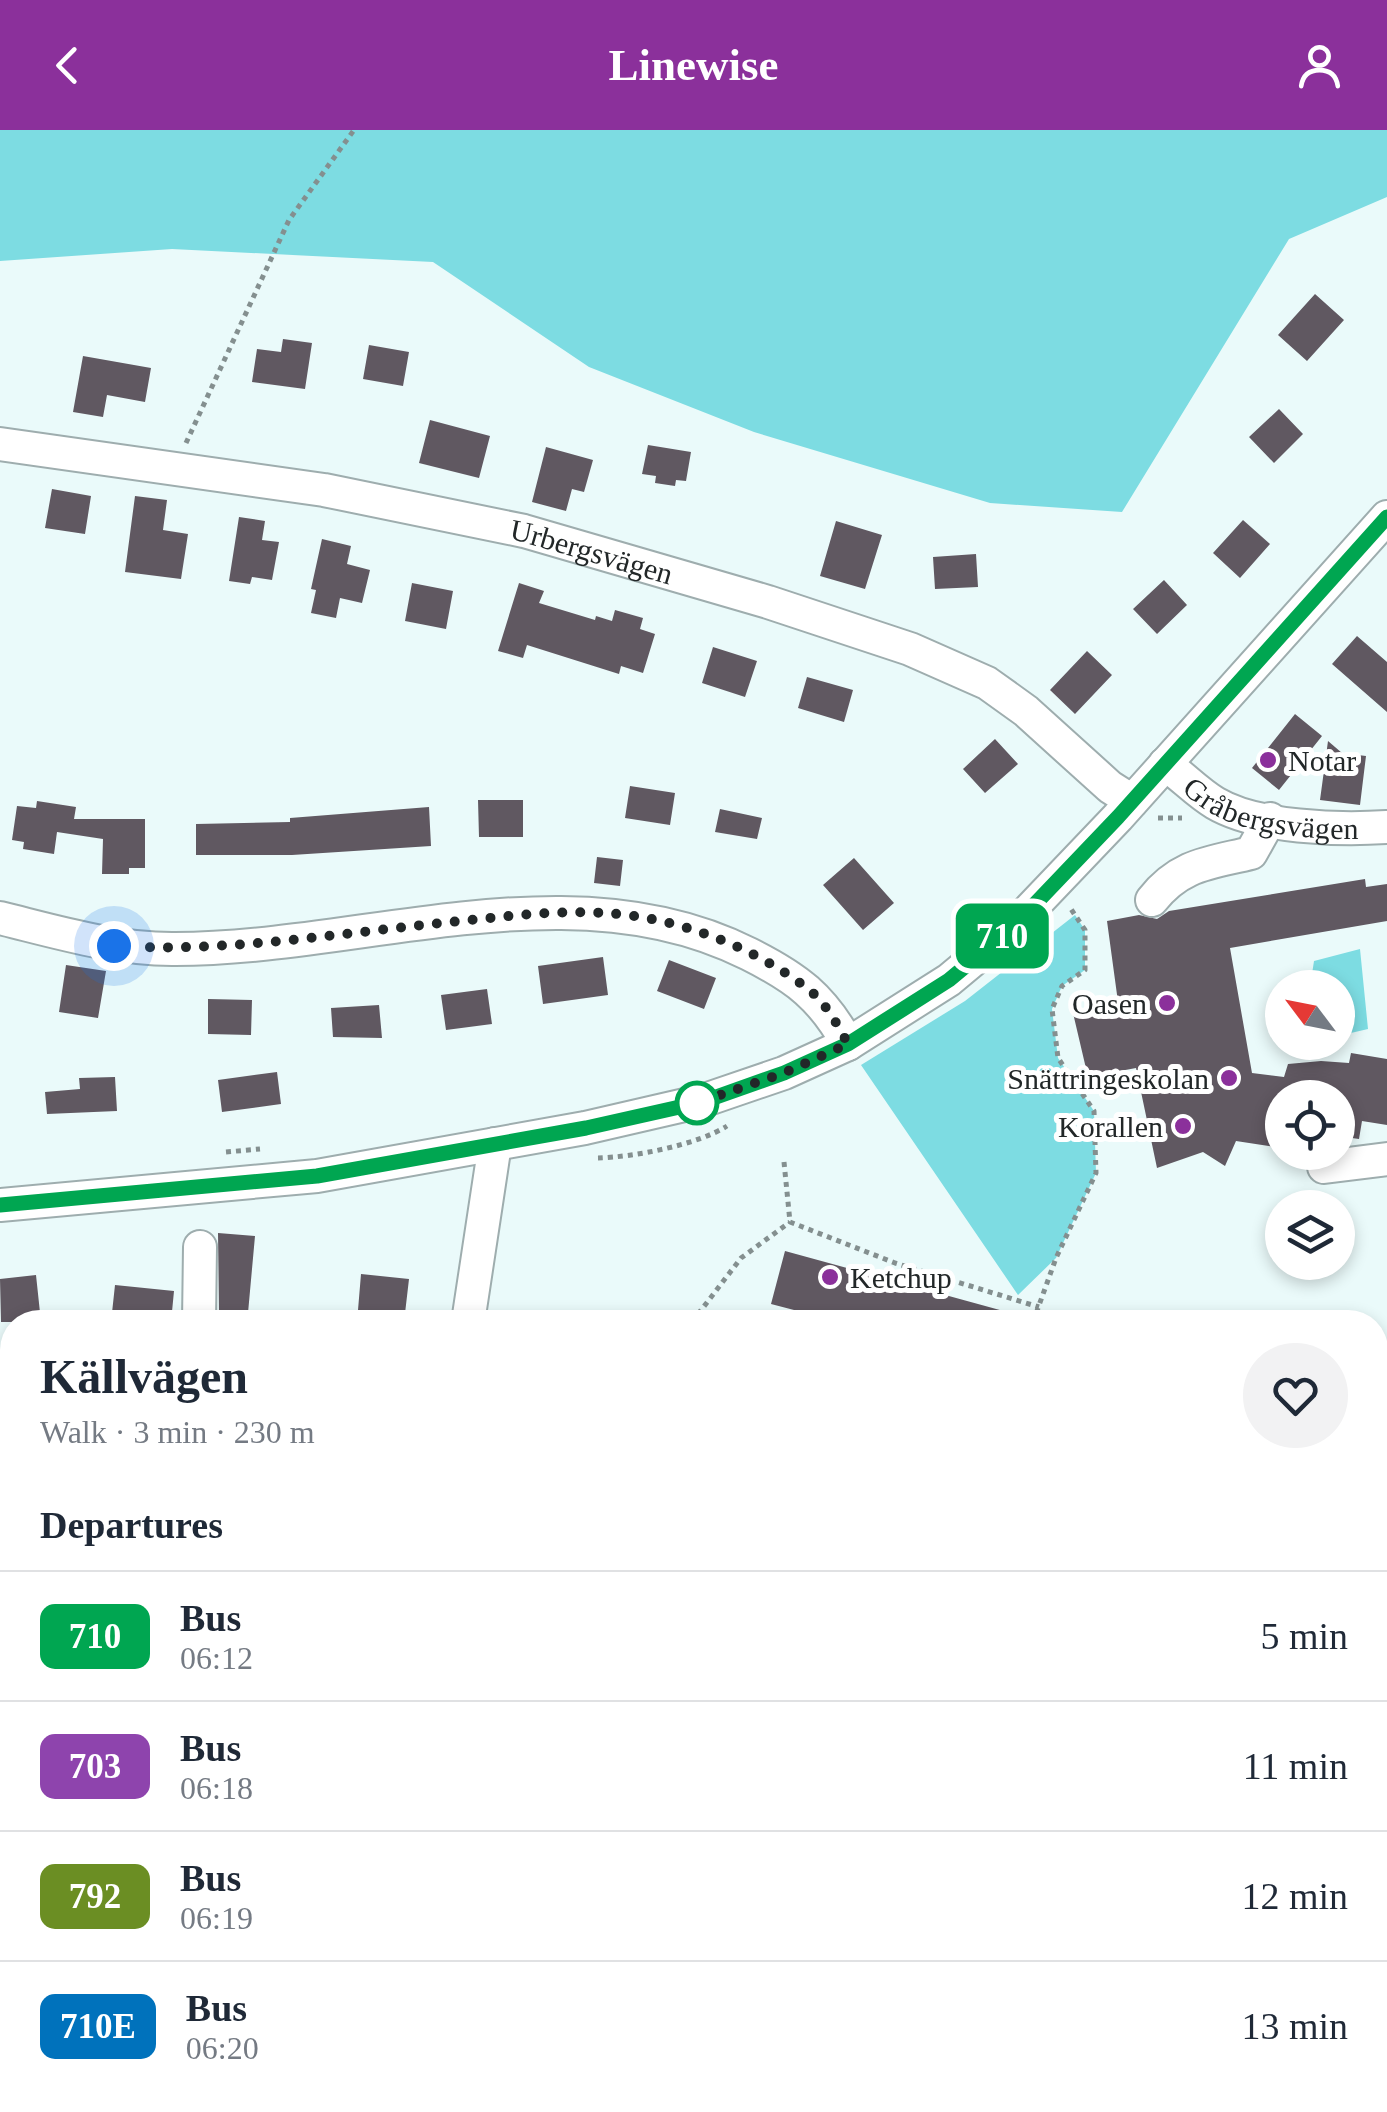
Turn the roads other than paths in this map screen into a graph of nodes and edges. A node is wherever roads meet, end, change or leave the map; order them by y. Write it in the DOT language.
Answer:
graph roads {
  1 [pos="0,444"];
  2 [pos="1387,517"];
  3 [pos="1165,764"];
  4 [pos="1140,810"];
  5 [pos="1270,819"];
  6 [pos="1387,828"];
  7 [pos="1152,900"];
  8 [pos="0,918"];
  9 [pos="848,1044"];
  10 [pos="495,1144"];
  11 [pos="1387,1159"];
  12 [pos="1355,1163"];
  13 [pos="0,1205"];
  14 [pos="200,1247"];
  15 [pos="198,1310"];
  16 [pos="470,1310"];
  1 -- 4 [label="street, Urbergsvägen"];
  2 -- 3 [label="street"];
  3 -- 4 [label="street"];
  3 -- 5 [label="street, Gråbergsvägen"];
  4 -- 9 [label="street"];
  5 -- 6 [label="street, Gråbergsvägen"];
  5 -- 7 [label="street"];
  8 -- 9 [label="street"];
  9 -- 10 [label="street"];
  10 -- 13 [label="street"];
  10 -- 16 [label="street"];
  11 -- 12 [label="street"];
  14 -- 15 [label="street"];
}
